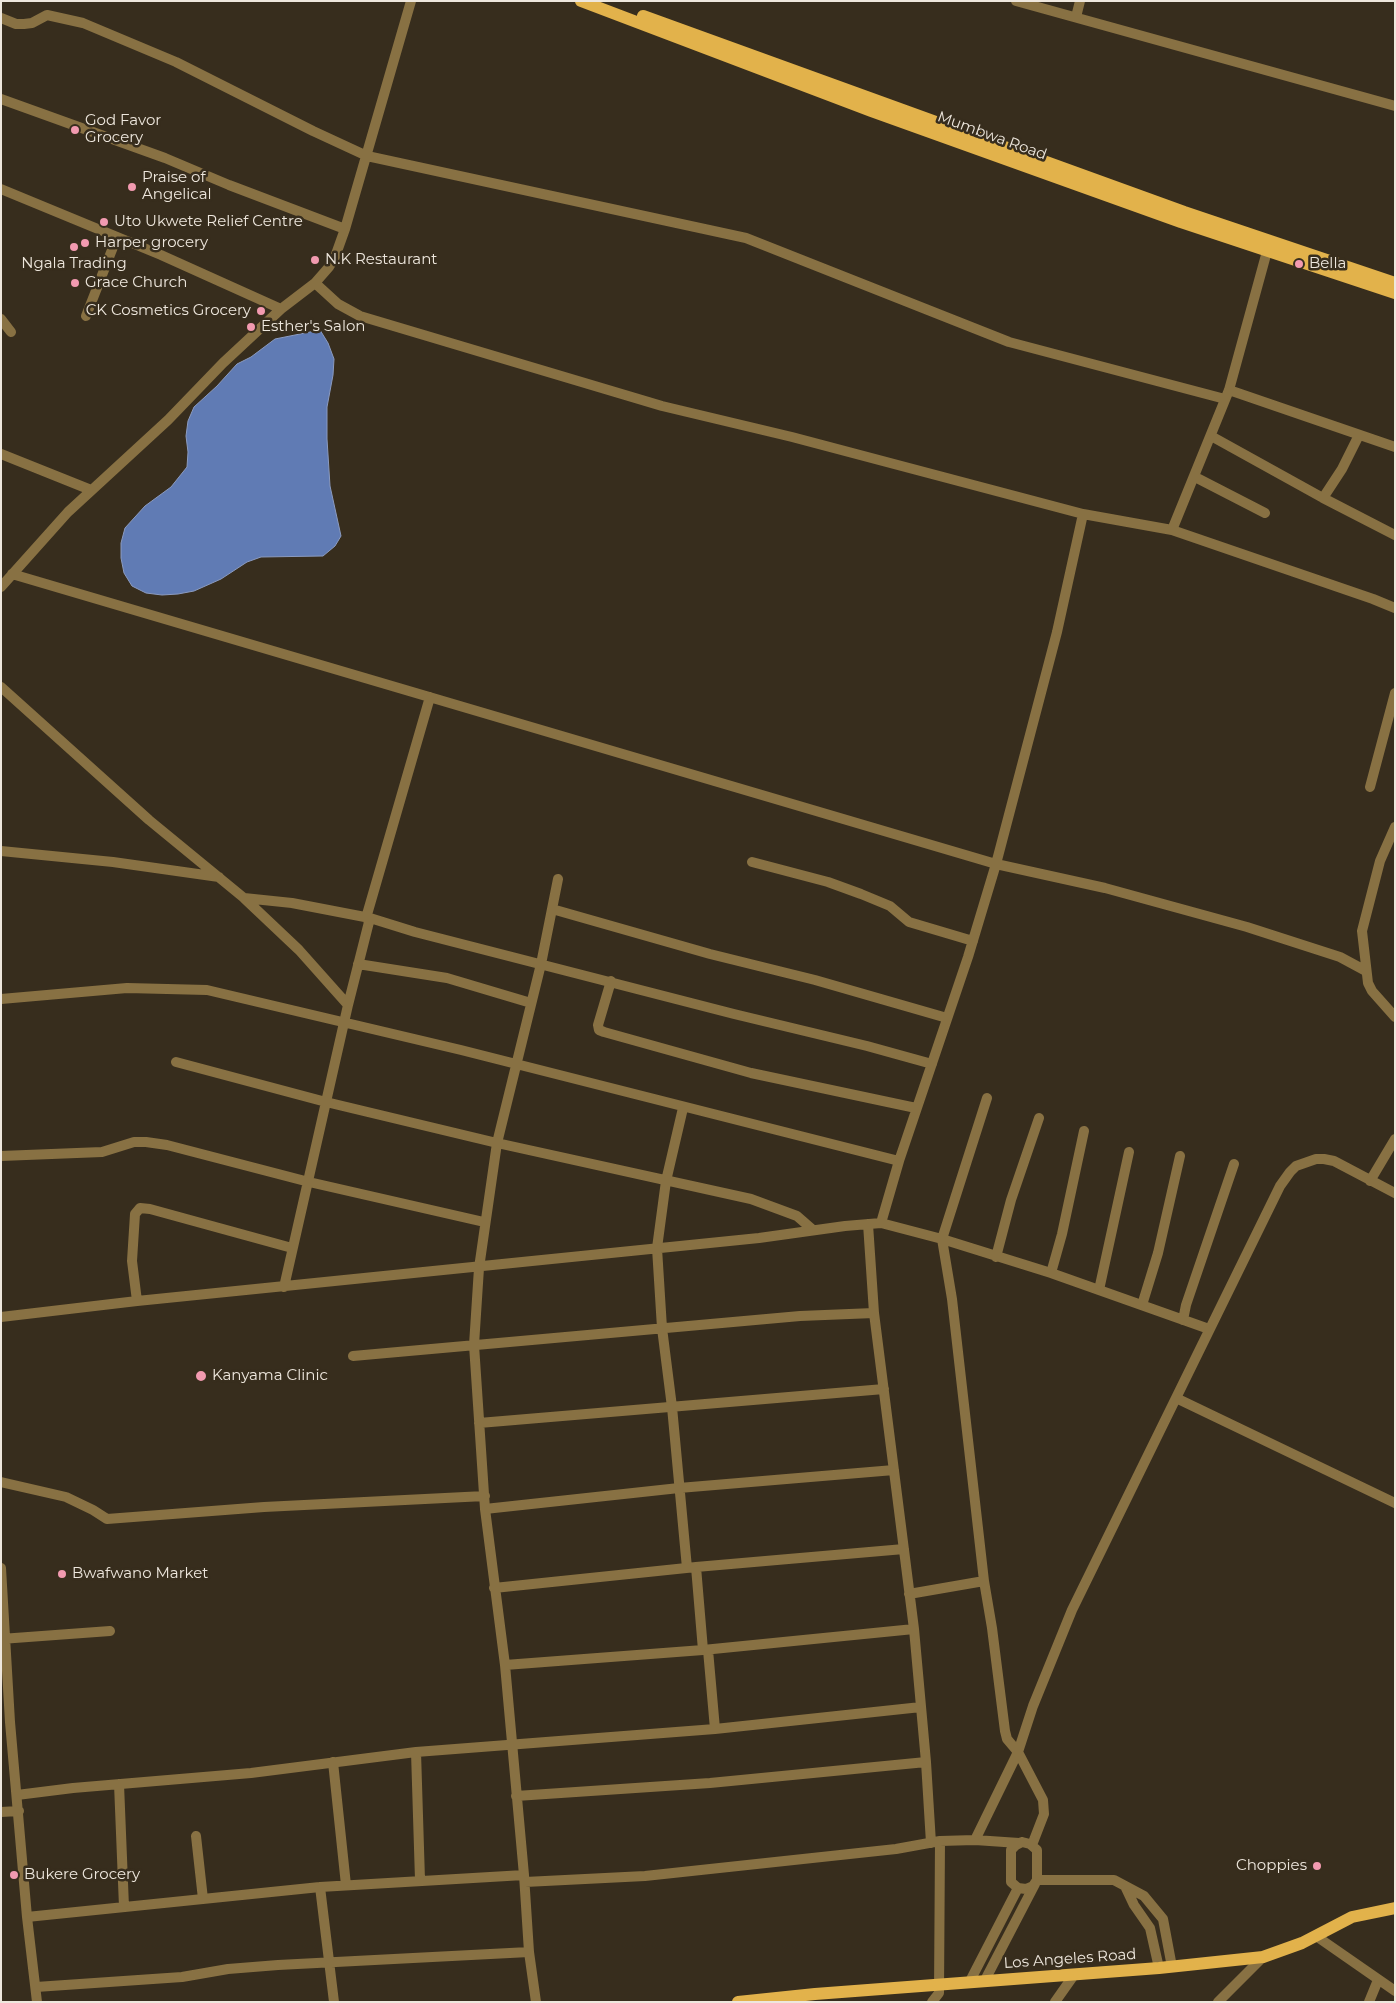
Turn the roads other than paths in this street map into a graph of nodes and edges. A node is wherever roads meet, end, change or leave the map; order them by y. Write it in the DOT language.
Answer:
graph roads {
  1 [pos="411,1"];
  2 [pos="581,1"];
  3 [pos="604,1"];
  4 [pos="1016,1"];
  5 [pos="1080,1"];
  6 [pos="1076,17"];
  7 [pos="1,18"];
  8 [pos="1,99"];
  9 [pos="1395,106"];
  10 [pos="367,156"];
  11 [pos="1,189"];
  12 [pos="345,229"];
  13 [pos="117,238"];
  14 [pos="1268,246"];
  15 [pos="316,283"];
  16 [pos="1395,283"];
  17 [pos="1395,293"];
  18 [pos="281,309"];
  19 [pos="86,316"];
  20 [pos="1,319"];
  21 [pos="12,332"];
  22 [pos="1227,394"];
  23 [pos="1211,436"];
  24 [pos="1359,436"];
  25 [pos="1395,447"];
  26 [pos="1,454"];
  27 [pos="1195,477"];
  28 [pos="91,490"];
  29 [pos="1323,498"];
  30 [pos="1265,513"];
  31 [pos="1083,514"];
  32 [pos="1172,530"];
  33 [pos="1395,534"];
  34 [pos="12,574"];
  35 [pos="1,587"];
  36 [pos="1395,608"];
  37 [pos="2,688"];
  38 [pos="1395,694"];
  39 [pos="430,697"];
  40 [pos="1370,787"];
  41 [pos="1395,827"];
  42 [pos="1,851"];
  43 [pos="752,862"];
  44 [pos="996,864"];
  45 [pos="220,877"];
  46 [pos="558,879"];
  47 [pos="244,898"];
  48 [pos="552,909"];
  49 [pos="368,918"];
  50 [pos="973,941"];
  51 [pos="358,964"];
  52 [pos="541,964"];
  53 [pos="1366,971"];
  54 [pos="611,981"];
  55 [pos="1,999"];
  56 [pos="532,1003"];
  57 [pos="348,1005"];
  58 [pos="1395,1017"];
  59 [pos="947,1018"];
  60 [pos="345,1023"];
  61 [pos="176,1062"];
  62 [pos="932,1064"];
  63 [pos="516,1065"];
  64 [pos="987,1098"];
  65 [pos="326,1102"];
  66 [pos="683,1108"];
  67 [pos="916,1108"];
  68 [pos="1039,1118"];
  69 [pos="1084,1132"];
  70 [pos="1395,1139"];
  71 [pos="496,1143"];
  72 [pos="1129,1152"];
  73 [pos="1,1156"];
  74 [pos="1180,1156"];
  75 [pos="899,1161"];
  76 [pos="1234,1164"];
  77 [pos="666,1181"];
  78 [pos="1370,1181"];
  79 [pos="309,1182"];
  80 [pos="1395,1193"];
  81 [pos="484,1222"];
  82 [pos="881,1223"];
  83 [pos="868,1224"];
  84 [pos="813,1230"];
  85 [pos="942,1239"];
  86 [pos="292,1248"];
  87 [pos="657,1248"];
  88 [pos="996,1257"];
  89 [pos="478,1268"];
  90 [pos="1051,1273"];
  91 [pos="284,1287"];
  92 [pos="1099,1290"];
  93 [pos="137,1301"];
  94 [pos="1142,1305"];
  95 [pos="874,1313"];
  96 [pos="1,1317"];
  97 [pos="1183,1320"];
  98 [pos="662,1328"];
  99 [pos="1210,1329"];
  100 [pos="474,1345"];
  101 [pos="353,1356"];
  102 [pos="884,1389"];
  103 [pos="1176,1398"];
  104 [pos="672,1407"];
  105 [pos="479,1423"];
  106 [pos="894,1470"];
  107 [pos="1,1482"];
  108 [pos="679,1488"];
  109 [pos="485,1496"];
  110 [pos="1395,1503"];
  111 [pos="485,1509"];
  112 [pos="904,1549"];
  113 [pos="1,1568"];
  114 [pos="692,1568"];
  115 [pos="984,1582"];
  116 [pos="494,1588"];
  117 [pos="909,1594"];
  118 [pos="914,1629"];
  119 [pos="110,1631"];
  120 [pos="3,1639"];
  121 [pos="705,1650"];
  122 [pos="505,1665"];
  123 [pos="921,1707"];
  124 [pos="6,1723"];
  125 [pos="714,1729"];
  126 [pos="511,1744"];
  127 [pos="416,1752"];
  128 [pos="1018,1752"];
  129 [pos="333,1762"];
  130 [pos="926,1762"];
  131 [pos="119,1784"];
  132 [pos="17,1795"];
  133 [pos="516,1796"];
  134 [pos="19,1811"];
  135 [pos="1,1812"];
  136 [pos="196,1836"];
  137 [pos="975,1840"];
  138 [pos="935,1842"];
  139 [pos="1032,1845"];
  140 [pos="1015,1847"];
  141 [pos="525,1878"];
  142 [pos="420,1880"];
  143 [pos="1037,1881"];
  144 [pos="346,1885"];
  145 [pos="320,1886"];
  146 [pos="1126,1886"];
  147 [pos="1018,1888"];
  148 [pos="204,1899"];
  149 [pos="124,1907"];
  150 [pos="1395,1908"];
  151 [pos="27,1917"];
  152 [pos="1316,1936"];
  153 [pos="529,1952"];
  154 [pos="1263,1957"];
  155 [pos="330,1962"];
  156 [pos="1165,1967"];
  157 [pos="1074,1974"];
  158 [pos="1378,1980"];
  159 [pos="984,1982"];
  160 [pos="969,1983"];
  161 [pos="939,1985"];
  162 [pos="36,1987"];
  163 [pos="1395,1991"];
  164 [pos="812,1998"];
  165 [pos="37,2002"];
  166 [pos="334,2002"];
  167 [pos="536,2002"];
  168 [pos="738,2002"];
  169 [pos="932,2002"];
  170 [pos="1054,2002"];
  171 [pos="1218,2002"];
  172 [pos="1369,2002"];
  1 -- 10 [label="street"];
  2 -- 14 [label="main road, Mumbwa Road"];
  3 -- 14 [label="main road, Mumbwa Road"];
  4 -- 6 [label="street"];
  5 -- 6 [label="street"];
  6 -- 9 [label="street"];
  7 -- 10 [label="street"];
  8 -- 12 [label="street"];
  10 -- 12 [label="street"];
  10 -- 22 [label="street"];
  11 -- 13 [label="street"];
  12 -- 15 [label="street"];
  13 -- 18 [label="street"];
  13 -- 19 [label="street"];
  14 -- 16 [label="main road, Mumbwa Road"];
  14 -- 17 [label="main road, Mumbwa Road"];
  14 -- 22 [label="street"];
  15 -- 18 [label="street"];
  15 -- 31 [label="street"];
  18 -- 28 [label="street"];
  20 -- 21 [label="street"];
  22 -- 23 [label="street"];
  22 -- 24 [label="street"];
  23 -- 27 [label="street"];
  23 -- 29 [label="street"];
  24 -- 25 [label="street"];
  24 -- 29 [label="street"];
  26 -- 28 [label="street"];
  27 -- 30 [label="street"];
  27 -- 32 [label="street"];
  28 -- 34 [label="street"];
  29 -- 33 [label="street"];
  31 -- 32 [label="street"];
  31 -- 44 [label="street"];
  32 -- 36 [label="street"];
  34 -- 35 [label="street"];
  34 -- 39 [label="street"];
  37 -- 45 [label="street"];
  38 -- 40 [label="street"];
  39 -- 44 [label="street"];
  39 -- 49 [label="street"];
  41 -- 53 [label="street"];
  42 -- 45 [label="street"];
  43 -- 50 [label="street"];
  44 -- 50 [label="street"];
  44 -- 53 [label="street"];
  45 -- 47 [label="street"];
  46 -- 48 [label="street"];
  47 -- 49 [label="street"];
  47 -- 57 [label="street"];
  48 -- 52 [label="street"];
  48 -- 59 [label="street"];
  49 -- 51 [label="street"];
  49 -- 52 [label="street"];
  50 -- 59 [label="street"];
  51 -- 56 [label="street"];
  51 -- 57 [label="street"];
  52 -- 54 [label="street"];
  52 -- 56 [label="street"];
  53 -- 58 [label="street"];
  54 -- 62 [label="street"];
  54 -- 67 [label="street"];
  55 -- 60 [label="street"];
  56 -- 63 [label="street"];
  57 -- 60 [label="street"];
  59 -- 62 [label="street"];
  60 -- 63 [label="street"];
  60 -- 65 [label="street"];
  61 -- 65 [label="street"];
  62 -- 67 [label="street"];
  63 -- 66 [label="street"];
  63 -- 71 [label="street"];
  64 -- 85 [label="street"];
  65 -- 71 [label="street"];
  65 -- 79 [label="street"];
  66 -- 75 [label="street"];
  66 -- 77 [label="street"];
  67 -- 75 [label="street"];
  68 -- 88 [label="street"];
  69 -- 90 [label="street"];
  70 -- 78 [label="street"];
  71 -- 77 [label="street"];
  71 -- 81 [label="street"];
  72 -- 92 [label="street"];
  73 -- 79 [label="street"];
  74 -- 94 [label="street"];
  75 -- 82 [label="street"];
  76 -- 97 [label="street"];
  77 -- 84 [label="street"];
  77 -- 87 [label="street"];
  78 -- 80 [label="street"];
  78 -- 99 [label="street"];
  79 -- 81 [label="street"];
  79 -- 86 [label="street"];
  81 -- 89 [label="street"];
  82 -- 83 [label="street"];
  82 -- 85 [label="street"];
  83 -- 84 [label="street"];
  83 -- 95 [label="street"];
  84 -- 87 [label="street"];
  85 -- 88 [label="street"];
  85 -- 115 [label="street"];
  86 -- 91 [label="street"];
  86 -- 93 [label="street"];
  87 -- 89 [label="street"];
  87 -- 98 [label="street"];
  88 -- 90 [label="street"];
  89 -- 91 [label="street"];
  89 -- 100 [label="street"];
  90 -- 92 [label="street"];
  91 -- 93 [label="street"];
  92 -- 94 [label="street"];
  93 -- 96 [label="street"];
  94 -- 97 [label="street"];
  95 -- 98 [label="street"];
  95 -- 102 [label="street"];
  97 -- 99 [label="street"];
  98 -- 100 [label="street"];
  98 -- 104 [label="street"];
  99 -- 103 [label="street"];
  100 -- 101 [label="street"];
  100 -- 105 [label="street"];
  102 -- 104 [label="street"];
  102 -- 106 [label="street"];
  103 -- 110 [label="street"];
  103 -- 128 [label="street"];
  104 -- 105 [label="street"];
  104 -- 108 [label="street"];
  105 -- 109 [label="street"];
  106 -- 108 [label="street"];
  106 -- 112 [label="street"];
  107 -- 109 [label="street"];
  108 -- 111 [label="street"];
  108 -- 114 [label="street"];
  109 -- 111 [label="street"];
  111 -- 116 [label="street"];
  112 -- 114 [label="street"];
  112 -- 117 [label="street"];
  113 -- 120 [label="street"];
  114 -- 116 [label="street"];
  114 -- 121 [label="street"];
  115 -- 117 [label="street"];
  115 -- 128 [label="street"];
  116 -- 122 [label="street"];
  117 -- 118 [label="street"];
  118 -- 121 [label="street"];
  118 -- 123 [label="street"];
  119 -- 120 [label="street"];
  120 -- 124 [label="street"];
  121 -- 122 [label="street"];
  121 -- 125 [label="street"];
  122 -- 126 [label="street"];
  123 -- 125 [label="street"];
  123 -- 130 [label="street"];
  124 -- 132 [label="street"];
  125 -- 126 [label="street"];
  126 -- 127 [label="street"];
  126 -- 133 [label="street"];
  127 -- 129 [label="street"];
  127 -- 142 [label="street"];
  128 -- 137 [label="street"];
  128 -- 139 [label="street"];
  129 -- 131 [label="street"];
  129 -- 144 [label="street"];
  130 -- 133 [label="street"];
  130 -- 138 [label="street"];
  131 -- 132 [label="street"];
  131 -- 149 [label="street"];
  132 -- 134 [label="street"];
  133 -- 141 [label="street"];
  134 -- 135 [label="street"];
  134 -- 151 [label="street"];
  136 -- 148 [label="street"];
  137 -- 138 [label="street"];
  137 -- 140 [label="street"];
  138 -- 141 [label="street"];
  138 -- 161 [label="street"];
  139 -- 140 [label="street"];
  139 -- 143 [label="street"];
  140 -- 147 [label="street"];
  141 -- 142 [label="street"];
  141 -- 153 [label="street"];
  142 -- 144 [label="street"];
  143 -- 146 [label="street"];
  143 -- 147 [label="street"];
  143 -- 159 [label="street"];
  144 -- 145 [label="street"];
  145 -- 148 [label="street"];
  145 -- 155 [label="street"];
  146 -- 156 [label="street"];
  146 -- 156 [label="street"];
  147 -- 160 [label="street"];
  148 -- 149 [label="street"];
  149 -- 151 [label="street"];
  150 -- 152 [label="main road, Los Angeles Road"];
  151 -- 162 [label="street"];
  152 -- 154 [label="main road, Los Angeles Road"];
  152 -- 158 [label="street"];
  153 -- 155 [label="street"];
  153 -- 167 [label="street"];
  154 -- 156 [label="main road, Los Angeles Road"];
  154 -- 171 [label="street"];
  155 -- 162 [label="street"];
  155 -- 166 [label="street"];
  156 -- 157 [label="main road, Los Angeles Road"];
  157 -- 159 [label="main road, Los Angeles Road"];
  157 -- 170 [label="street"];
  158 -- 163 [label="street"];
  158 -- 172 [label="street"];
  159 -- 160 [label="main road, Los Angeles Road"];
  160 -- 161 [label="main road, Los Angeles Road"];
  161 -- 164 [label="main road, Los Angeles Road"];
  161 -- 169 [label="street"];
  162 -- 165 [label="street"];
  164 -- 168 [label="main road, Los Angeles Road"];
}
